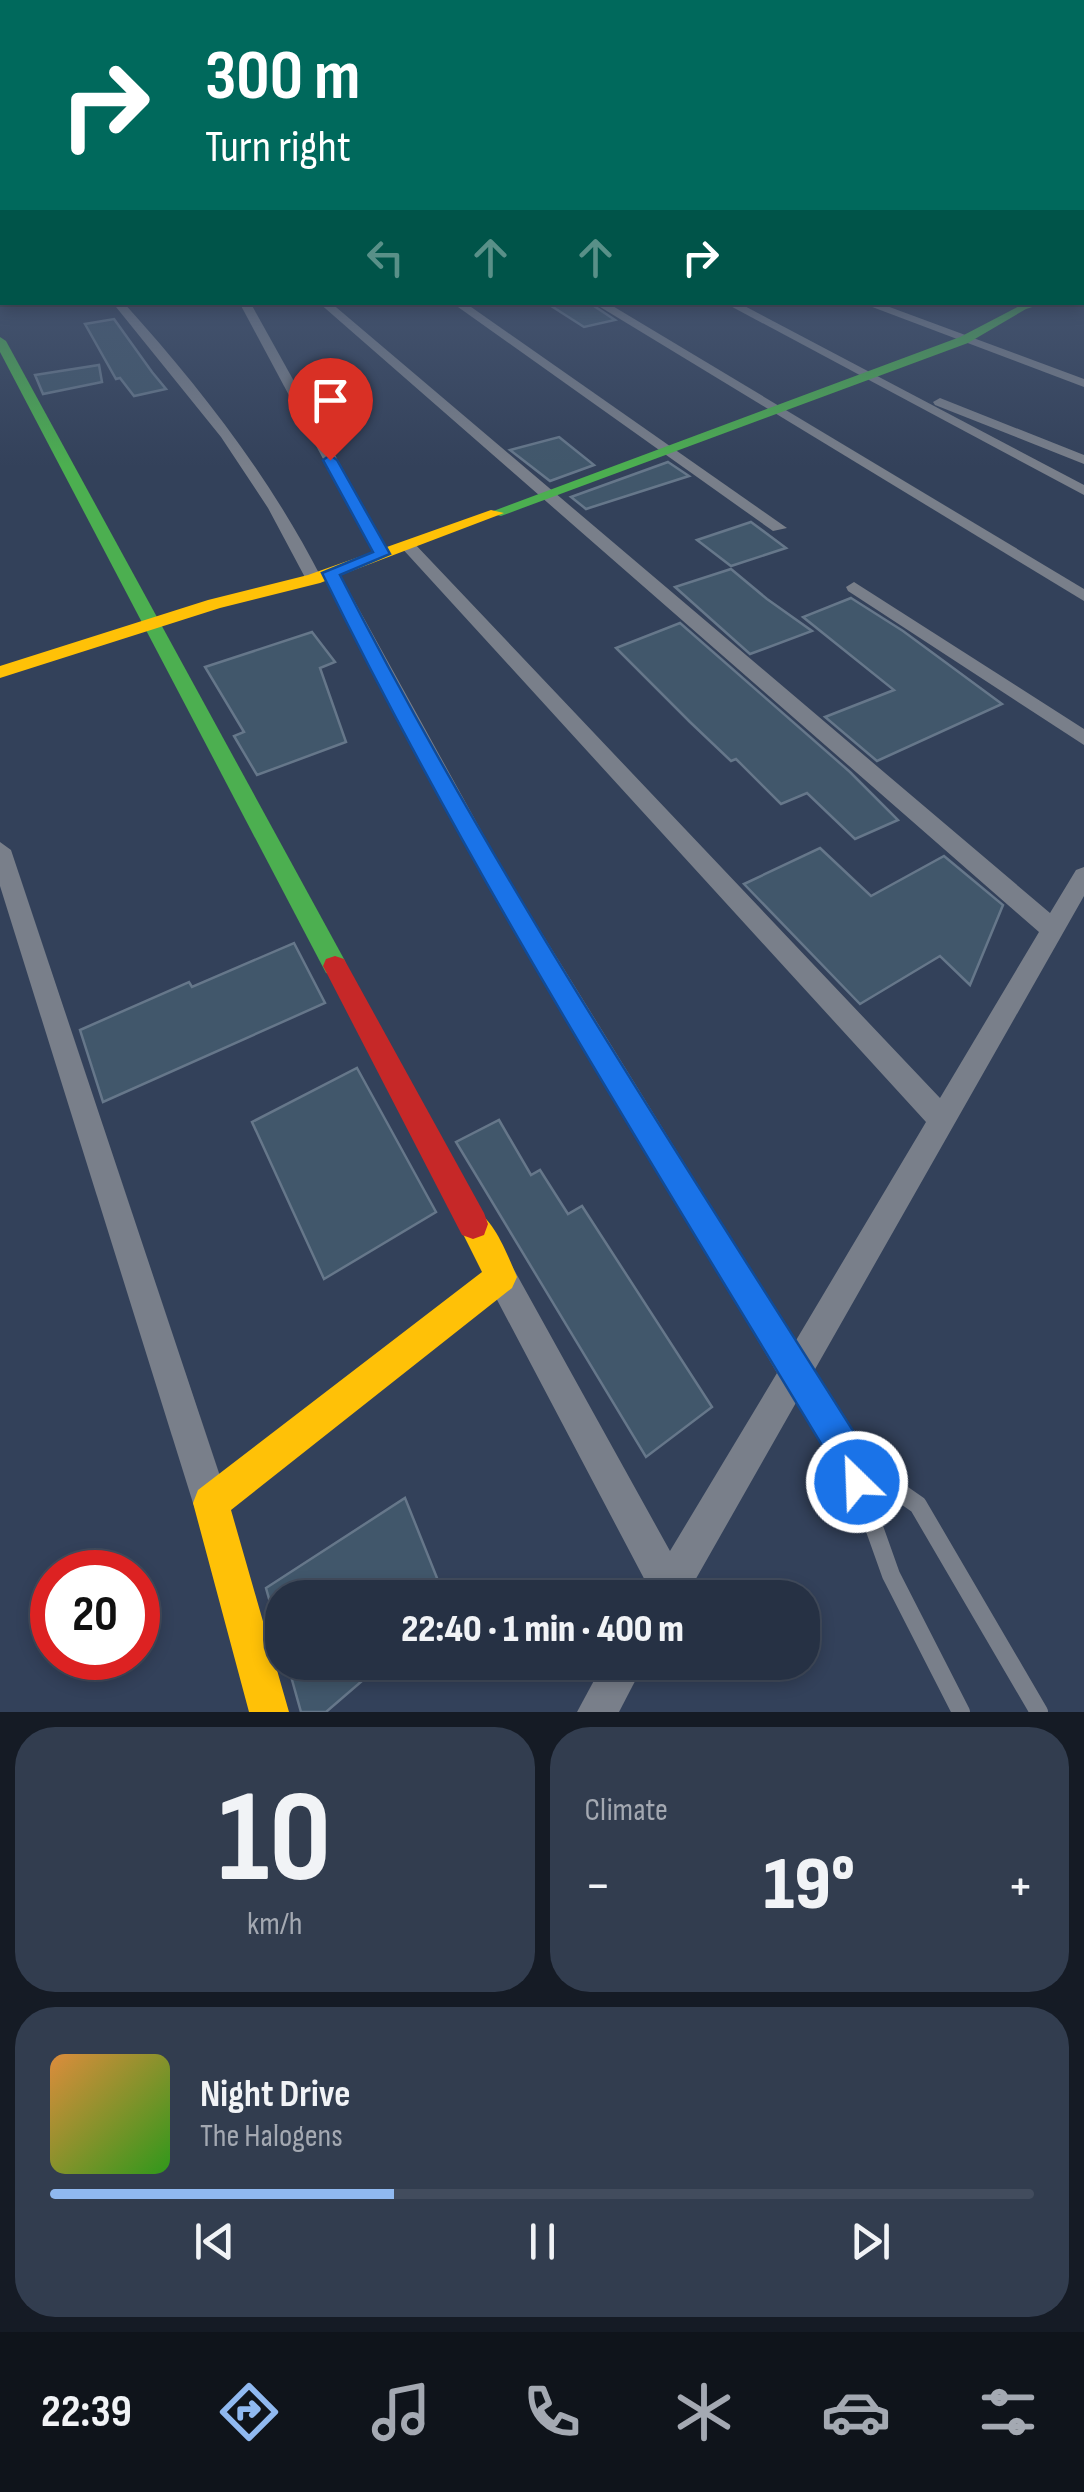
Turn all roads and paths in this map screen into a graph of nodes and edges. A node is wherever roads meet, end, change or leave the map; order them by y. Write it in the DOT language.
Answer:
graph roads {
  1 [pos="122,308"];
  2 [pos="247,308"];
  3 [pos="330,308"];
  4 [pos="464,308"];
  5 [pos="607,308"];
  6 [pos="739,308"];
  7 [pos="880,308"];
  8 [pos="1023,308"];
  9 [pos="964,340"];
  10 [pos="0,342"];
  11 [pos="869,376"];
  12 [pos="1084,383"];
  13 [pos="907,395"];
  14 [pos="777,412"];
  15 [pos="669,450"];
  16 [pos="1084,460"];
  17 [pos="1084,491"];
  18 [pos="546,495"];
  19 [pos="779,528"];
  20 [pos="407,545"];
  21 [pos="382,554"];
  22 [pos="322,576"];
  23 [pos="854,587"];
  24 [pos="1084,596"];
  25 [pos="149,624"];
  26 [pos="0,672"];
  27 [pos="1084,738"];
  28 [pos="0,850"];
  29 [pos="1084,876"];
  30 [pos="1053,930"];
  31 [pos="943,1120"];
  32 [pos="500,1277"];
  33 [pos="796,1374"];
  34 [pos="849,1457"];
  35 [pos="211,1503"];
  36 [pos="661,1580"];
  37 [pos="674,1580"];
  38 [pos="616,1680"];
  39 [pos="269,1712"];
  40 [pos="597,1712"];
  41 [pos="961,1712"];
  42 [pos="1039,1712"];
  1 -- 22 [label="street"];
  2 -- 21 [label="street"];
  3 -- 18 [label="street"];
  4 -- 15 [label="street"];
  5 -- 14 [label="street"];
  6 -- 11 [label="street"];
  7 -- 9 [label="street"];
  8 -- 9 [label="street"];
  9 -- 11 [label="street"];
  9 -- 12 [label="street"];
  10 -- 25 [label="street"];
  11 -- 13 [label="street"];
  11 -- 14 [label="street"];
  13 -- 16 [label="street"];
  13 -- 17 [label="street"];
  14 -- 15 [label="street"];
  14 -- 24 [label="street"];
  15 -- 18 [label="street"];
  15 -- 19 [label="street"];
  18 -- 20 [label="street"];
  18 -- 30 [label="street"];
  20 -- 21 [label="street"];
  20 -- 31 [label="street"];
  21 -- 22 [label="street"];
  22 -- 25 [label="street"];
  22 -- 33 [label="street"];
  23 -- 27 [label="street"];
  25 -- 26 [label="street"];
  25 -- 32 [label="street"];
  28 -- 35 [label="street"];
  29 -- 30 [label="street"];
  30 -- 31 [label="street"];
  31 -- 33 [label="street"];
  32 -- 35 [label="street"];
  32 -- 36 [label="street"];
  33 -- 34 [label="lane"];
  33 -- 37 [label="street"];
  34 -- 41 [label="lane"];
  34 -- 42 [label="lane"];
  35 -- 39 [label="street"];
  38 -- 40 [label="street"];
}
